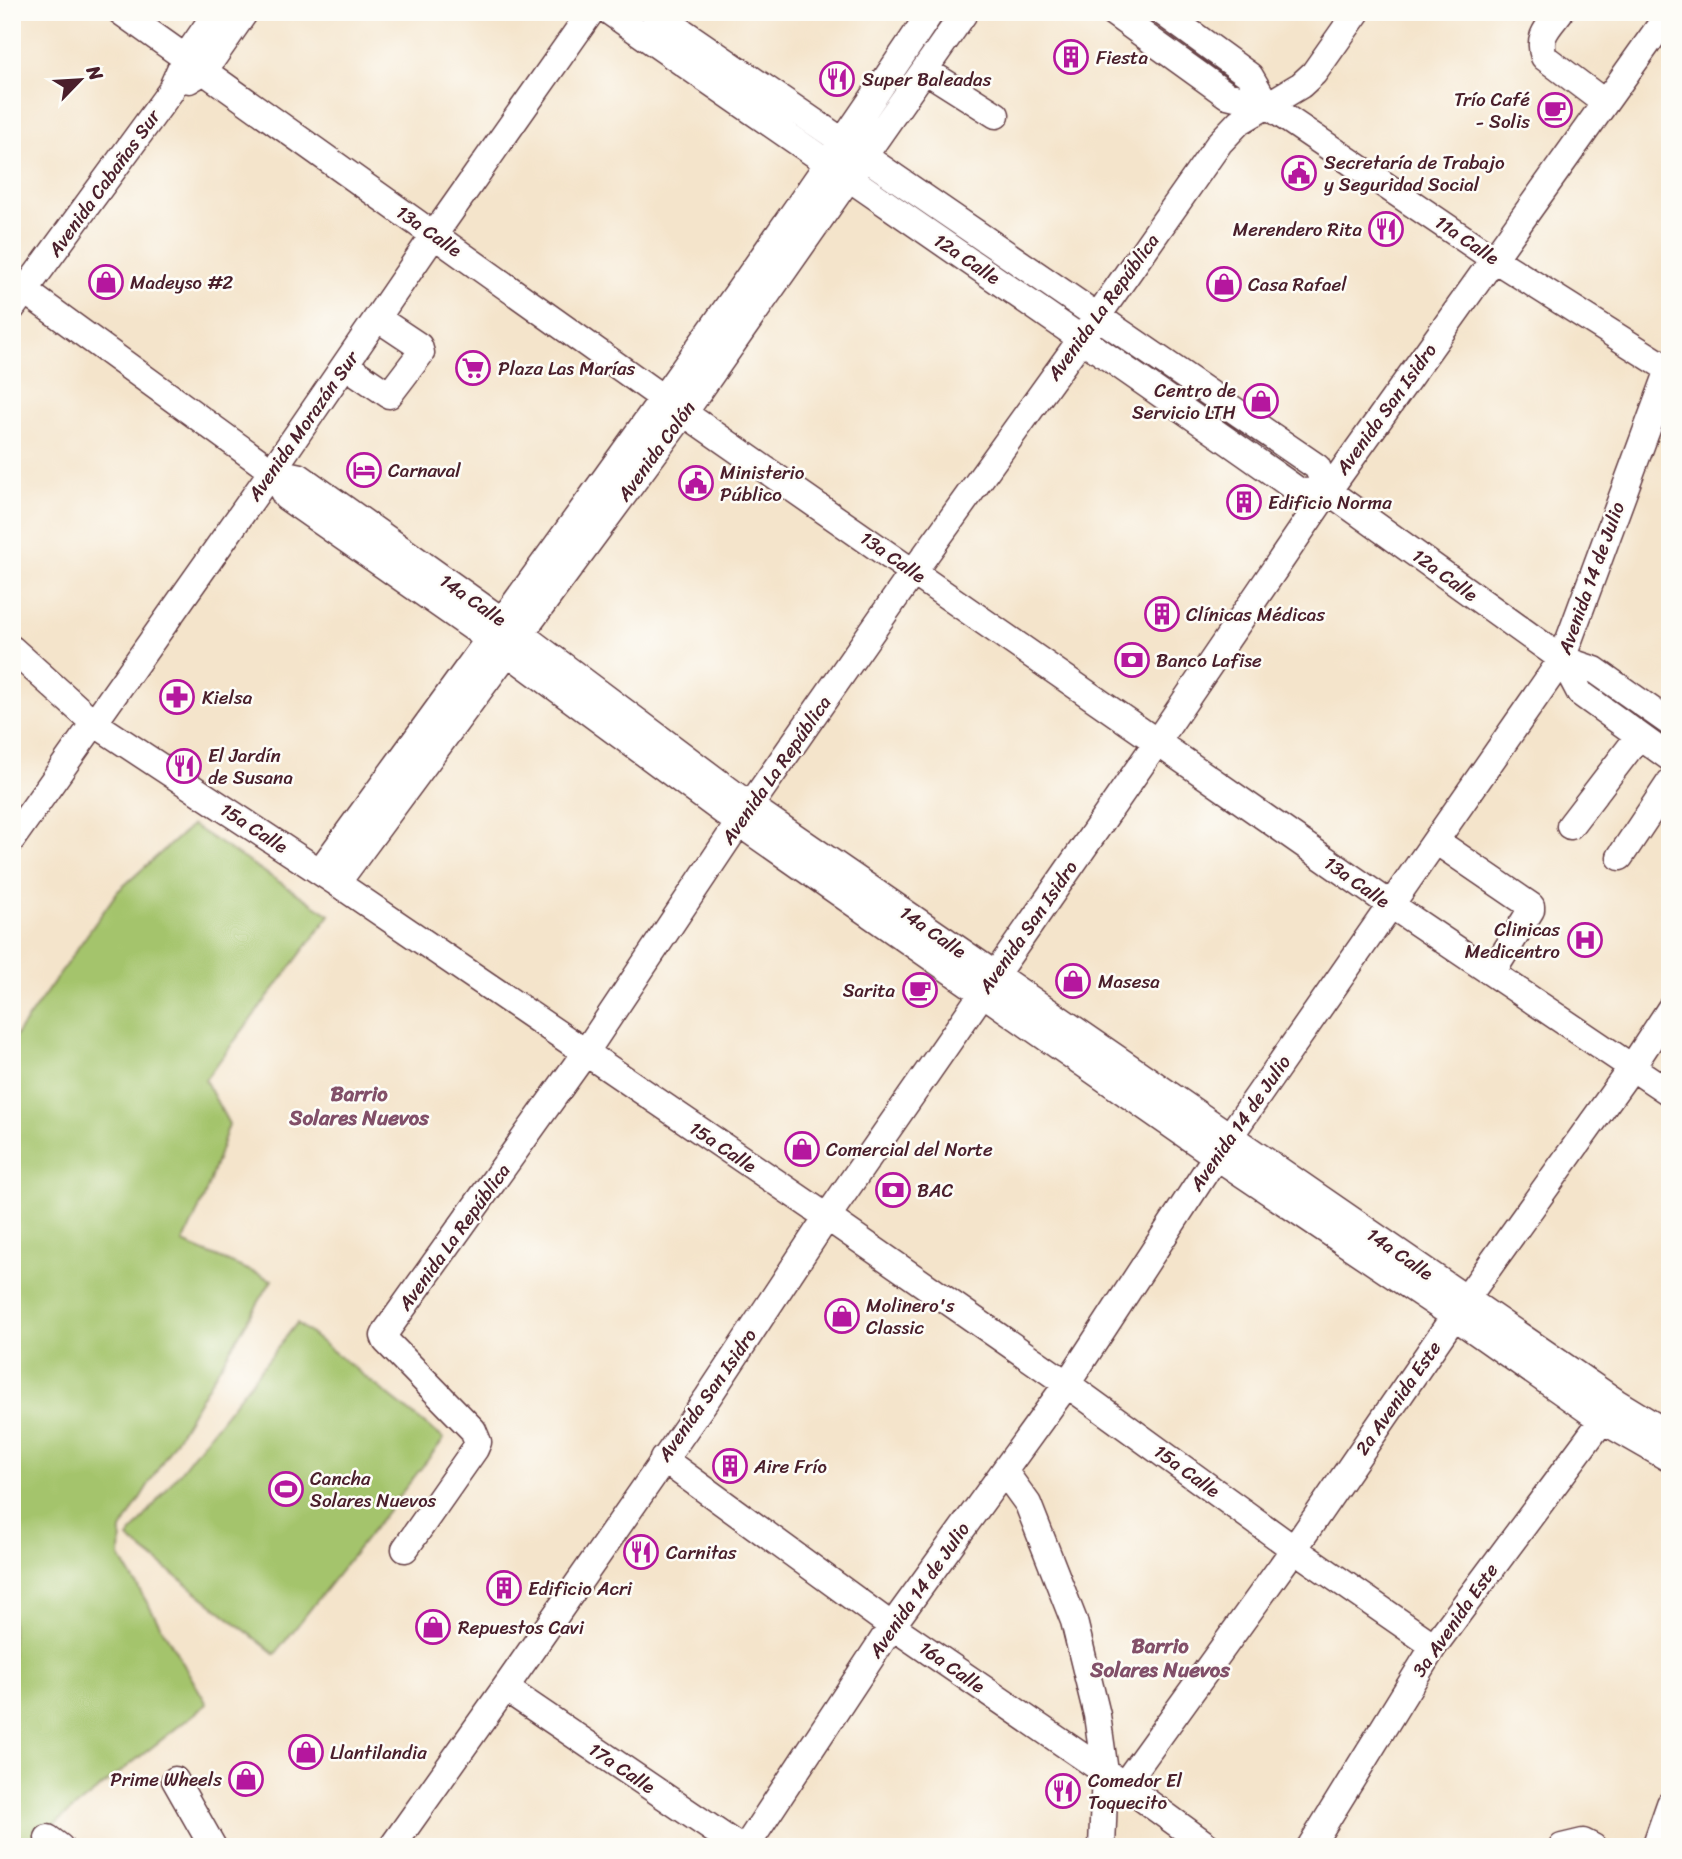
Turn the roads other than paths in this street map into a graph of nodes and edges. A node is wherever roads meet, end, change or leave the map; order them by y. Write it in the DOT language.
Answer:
graph roads {
  1 [pos="121,12"];
  2 [pos="217,12"];
  3 [pos="245,12"];
  4 [pos="592,12"];
  5 [pos="610,12"];
  6 [pos="654,12"];
  7 [pos="931,12"];
  8 [pos="965,12"];
  9 [pos="1112,12"];
  10 [pos="1162,12"];
  11 [pos="1357,12"];
  12 [pos="1560,12"];
  13 [pos="1661,21"];
  14 [pos="195,64"];
  15 [pos="925,70"];
  16 [pos="1605,103"];
  17 [pos="1267,106"];
  18 [pos="996,115"];
  19 [pos="846,161"];
  20 [pos="435,234"];
  21 [pos="1494,259"];
  22 [pos="18,299"];
  23 [pos="377,318"];
  24 [pos="1090,327"];
  25 [pos="345,365"];
  26 [pos="1669,368"];
  27 [pos="674,406"];
  28 [pos="272,471"];
  29 [pos="1328,491"];
  30 [pos="914,571"];
  31 [pos="505,637"];
  32 [pos="12,649"];
  33 [pos="1562,659"];
  34 [pos="94,723"];
  35 [pos="1670,723"];
  36 [pos="1639,736"];
  37 [pos="1157,742"];
  38 [pos="1670,758"];
  39 [pos="1670,782"];
  40 [pos="744,814"];
  41 [pos="1570,826"];
  42 [pos="12,839"];
  43 [pos="1436,841"];
  44 [pos="1620,857"];
  45 [pos="328,877"];
  46 [pos="1391,905"];
  47 [pos="1492,973"];
  48 [pos="988,984"];
  49 [pos="1670,1009"];
  50 [pos="585,1053"];
  51 [pos="1632,1067"];
  52 [pos="1670,1093"];
  53 [pos="1223,1147"];
  54 [pos="827,1217"];
  55 [pos="1460,1308"];
  56 [pos="1067,1384"];
  57 [pos="1609,1411"];
  58 [pos="1670,1434"];
  59 [pos="663,1459"];
  60 [pos="1670,1460"];
  61 [pos="1004,1471"];
  62 [pos="405,1549"];
  63 [pos="1294,1549"];
  64 [pos="892,1626"];
  65 [pos="1434,1646"];
  66 [pos="505,1688"];
  67 [pos="1114,1779"];
  68 [pos="176,1780"];
  69 [pos="1670,1804"];
  70 [pos="213,1847"];
  71 [pos="392,1847"];
  72 [pos="739,1847"];
  73 [pos="746,1847"];
  74 [pos="1102,1847"];
  75 [pos="1209,1847"];
  76 [pos="1310,1847"];
  77 [pos="1562,1847"];
  78 [pos="1593,1847"];
  79 [pos="1655,1847"];
  1 -- 14 [label="street, 13a Calle"];
  2 -- 14 [label="street, Avenida Cabañas Sur"];
  3 -- 14 [label="street, Avenida Cabañas Sur"];
  4 -- 20 [label="street, Avenida Morazán Sur"];
  5 -- 19 [label="street, 12a Calle"];
  6 -- 19 [label="street, 12a Calle"];
  7 -- 19 [label="street, Avenida Colón"];
  8 -- 15 [label="street, Avenida Colón"];
  9 -- 17 [label="street"];
  10 -- 17 [label="street"];
  11 -- 17 [label="street, Avenida La República"];
  12 -- 16 [label="street"];
  13 -- 16 [label="street, Avenida San Isidro"];
  14 -- 20 [label="street, 13a Calle"];
  14 -- 22 [label="street, Avenida Cabañas Sur"];
  15 -- 18 [label="street"];
  15 -- 19 [label="street, Avenida Colón"];
  16 -- 21 [label="street, Avenida San Isidro"];
  17 -- 21 [label="street, 11a Calle"];
  17 -- 24 [label="street, Avenida La República"];
  19 -- 24 [label="street, 12a Calle"];
  19 -- 27 [label="street, Avenida Colón"];
  20 -- 23 [label="street, Avenida Morazán Sur"];
  20 -- 27 [label="street, 13a Calle"];
  21 -- 26 [label="street, 11a Calle"];
  21 -- 29 [label="street, Avenida San Isidro"];
  22 -- 28 [label="street, 14a Calle"];
  23 -- 25 [label="street, Avenida Morazán Sur"];
  23 -- 25 [label="street"];
  24 -- 29 [label="street, 12a Calle"];
  24 -- 30 [label="street, Avenida La República"];
  25 -- 28 [label="street, Avenida Morazán Sur"];
  26 -- 33 [label="street, Avenida 14 de Julio"];
  27 -- 30 [label="street, 13a Calle"];
  27 -- 31 [label="street, Avenida Colón"];
  28 -- 31 [label="street, 14a Calle"];
  28 -- 34 [label="street, Avenida Morazán Sur"];
  29 -- 33 [label="street, 12a Calle"];
  29 -- 37 [label="street, Avenida San Isidro"];
  30 -- 37 [label="street, 13a Calle"];
  30 -- 40 [label="street, Avenida La República"];
  31 -- 40 [label="street, 14a Calle"];
  31 -- 45 [label="street, Avenida Colón"];
  32 -- 34 [label="street, 15a Calle"];
  33 -- 35 [label="street, 12a Calle"];
  33 -- 36 [label="street, 12a Calle"];
  33 -- 43 [label="street, Avenida 14 de Julio"];
  34 -- 42 [label="street, Avenida Morazán Sur"];
  34 -- 45 [label="street, 15a Calle"];
  36 -- 38 [label="street, 12a Calle"];
  36 -- 41 [label="street"];
  37 -- 46 [label="street, 13a Calle"];
  37 -- 48 [label="street, Avenida San Isidro"];
  39 -- 44 [label="street"];
  40 -- 48 [label="street, 14a Calle"];
  40 -- 50 [label="street, Avenida La República"];
  43 -- 46 [label="street, Avenida 14 de Julio"];
  43 -- 47 [label="street"];
  45 -- 50 [label="street, 15a Calle"];
  46 -- 47 [label="street, 13a Calle"];
  46 -- 53 [label="street, Avenida 14 de Julio"];
  47 -- 51 [label="street, 13a Calle"];
  48 -- 53 [label="street, 14a Calle"];
  48 -- 54 [label="street, Avenida San Isidro"];
  49 -- 51 [label="street, 2a Avenida Este"];
  50 -- 54 [label="street, 15a Calle"];
  50 -- 62 [label="street, Avenida La República"];
  51 -- 52 [label="street, 13a Calle"];
  51 -- 55 [label="street, 2a Avenida Este"];
  53 -- 55 [label="street, 14a Calle"];
  53 -- 56 [label="street, Avenida 14 de Julio"];
  54 -- 56 [label="street, 15a Calle"];
  54 -- 59 [label="street, Avenida San Isidro"];
  55 -- 57 [label="street, 14a Calle"];
  55 -- 63 [label="street, 2a Avenida Este"];
  56 -- 61 [label="street, Avenida 14 de Julio"];
  56 -- 63 [label="street, 15a Calle"];
  57 -- 58 [label="street"];
  57 -- 60 [label="street"];
  57 -- 65 [label="street, 3a Avenida Este"];
  59 -- 64 [label="street, 16a Calle"];
  59 -- 66 [label="street, Avenida San Isidro"];
  61 -- 64 [label="street, Avenida 14 de Julio"];
  61 -- 67 [label="street"];
  63 -- 65 [label="street, 15a Calle"];
  63 -- 67 [label="street, 2a Avenida Este"];
  64 -- 67 [label="street, 16a Calle"];
  64 -- 73 [label="street, Avenida 14 de Julio"];
  65 -- 76 [label="street, 3a Avenida Este"];
  66 -- 71 [label="street, Avenida San Isidro"];
  66 -- 72 [label="street, 17a Calle"];
  67 -- 74 [label="street"];
  67 -- 75 [label="street, 16a Calle"];
  68 -- 70 [label="street"];
  69 -- 79 [label="street"];
  77 -- 78 [label="street"];
}
